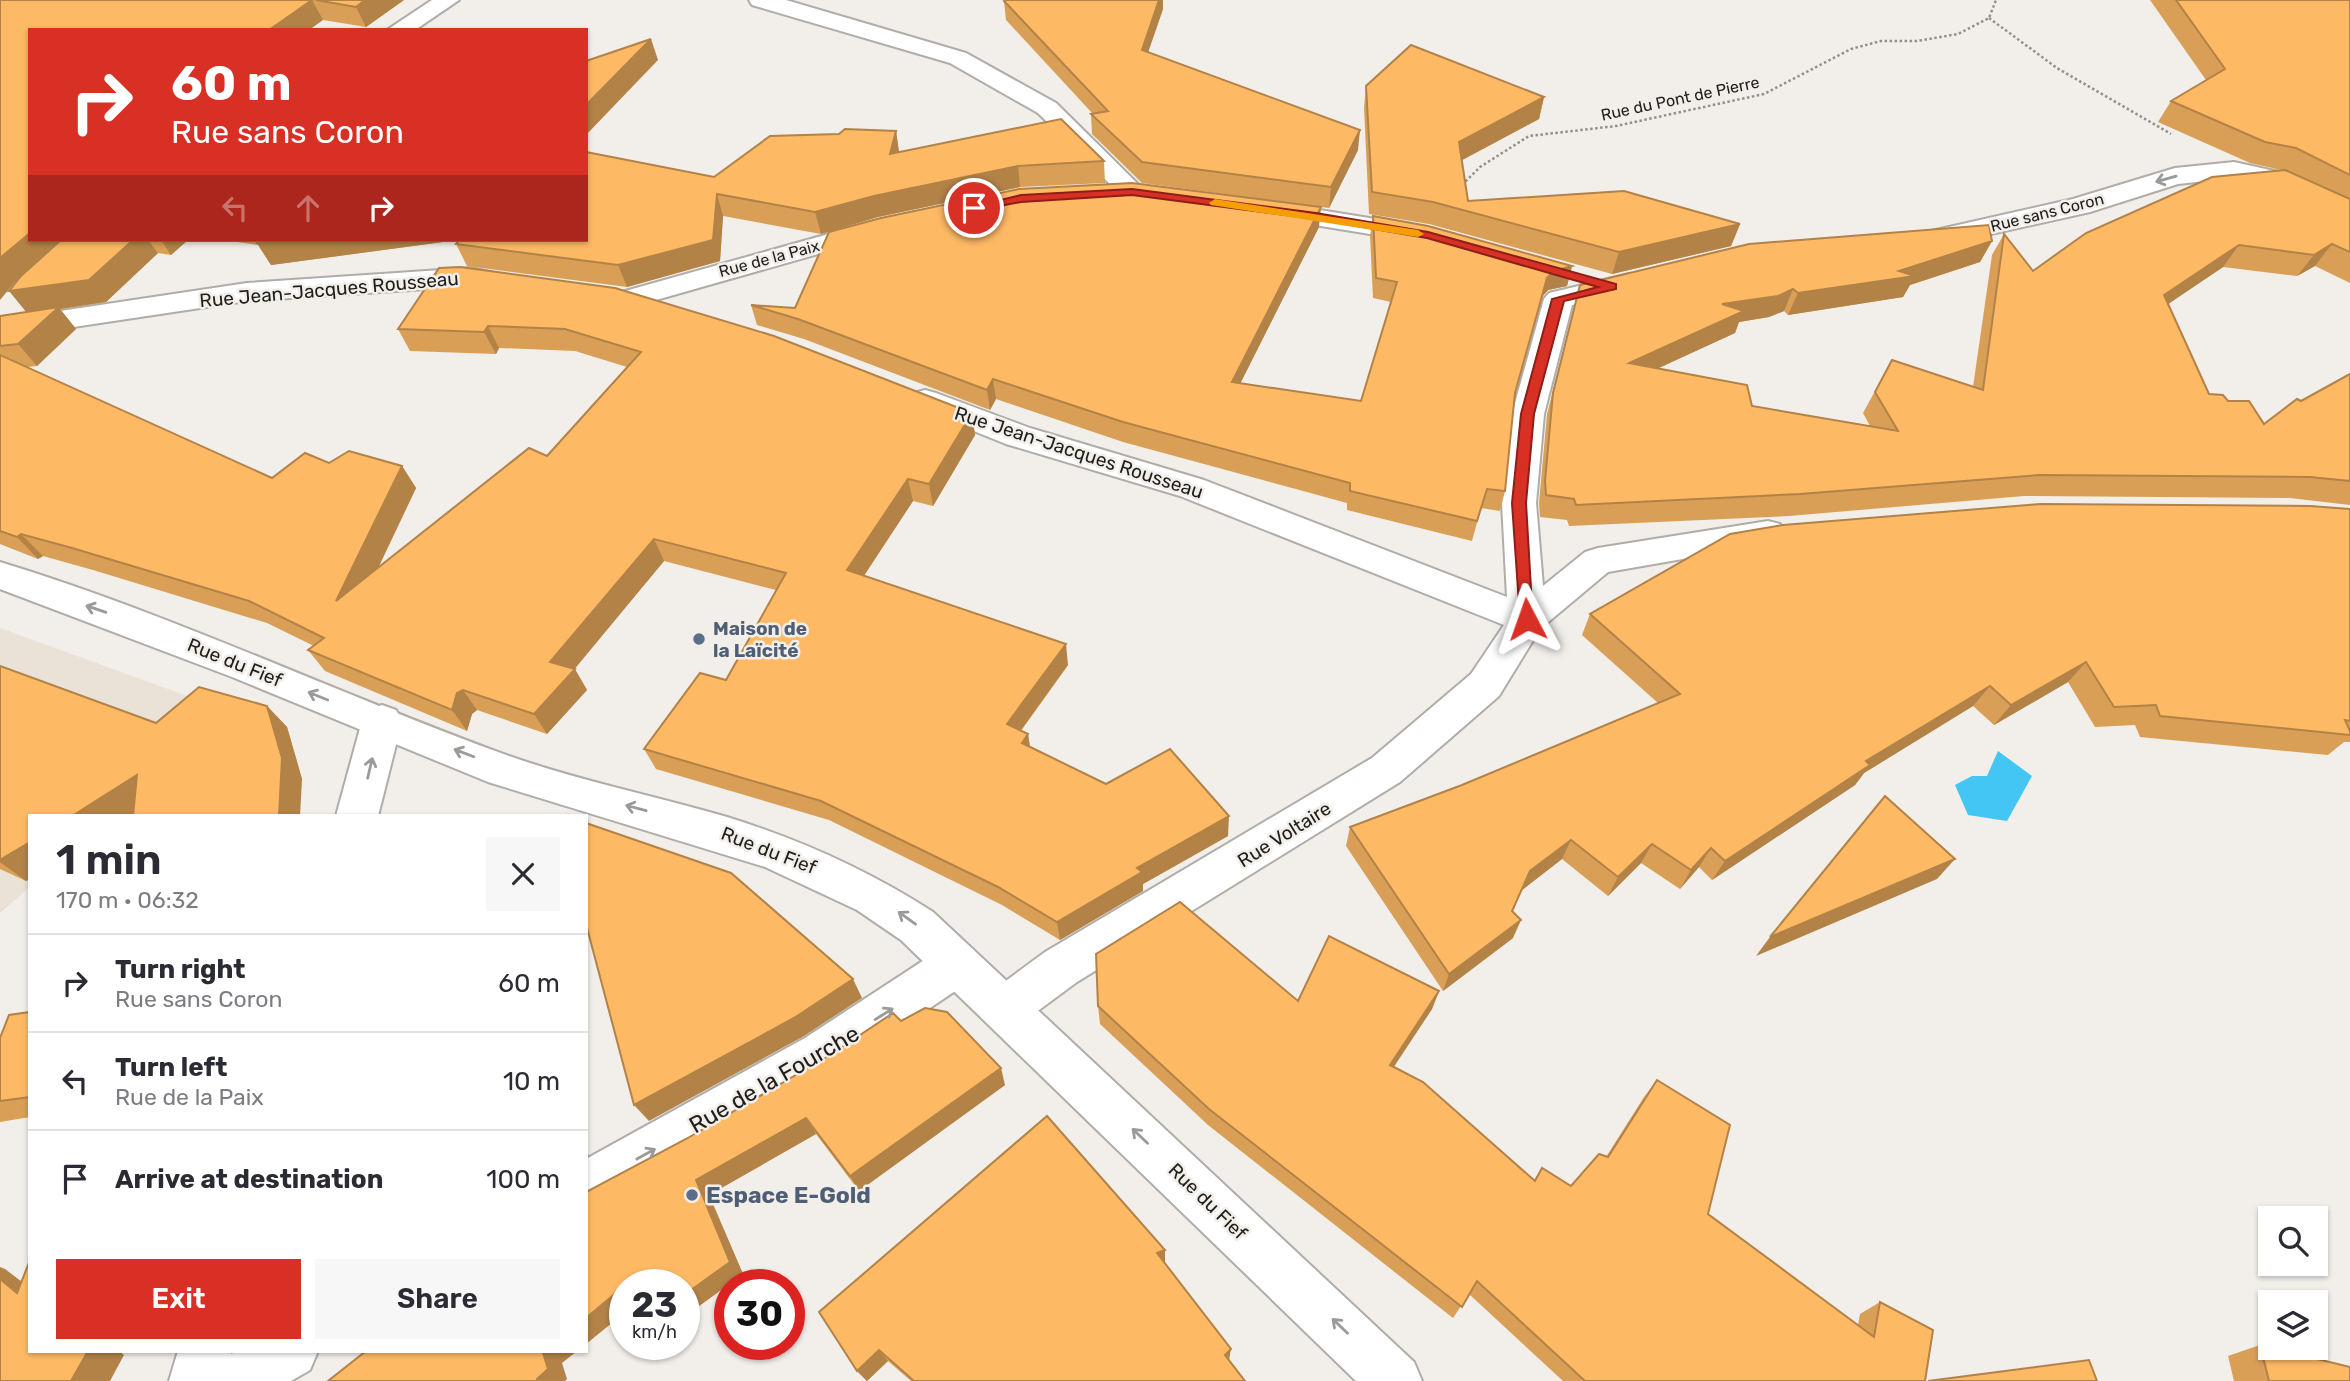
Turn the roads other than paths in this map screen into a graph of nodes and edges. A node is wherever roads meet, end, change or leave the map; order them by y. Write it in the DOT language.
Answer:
graph roads {
  1 [pos="448,0"];
  2 [pos="760,0"];
  3 [pos="401,28"];
  4 [pos="1091,194"];
  5 [pos="1250,207"];
  6 [pos="2350,219"];
  7 [pos="904,223"];
  8 [pos="1441,239"];
  9 [pos="1910,240"];
  10 [pos="1560,272"];
  11 [pos="1650,277"];
  12 [pos="510,283"];
  13 [pos="1612,287"];
  14 [pos="20,298"];
  15 [pos="679,314"];
  16 [pos="0,324"];
  17 [pos="0,329"];
  18 [pos="893,388"];
  19 [pos="1798,530"];
  20 [pos="0,575"];
  21 [pos="1527,619"];
  22 [pos="382,721"];
  23 [pos="359,814"];
  24 [pos="957,964"];
  25 [pos="1004,1009"];
  26 [pos="588,1186"];
  27 [pos="204,1353"];
  28 [pos="287,1353"];
  29 [pos="1392,1377"];
  30 [pos="196,1381"];
  31 [pos="237,1381"];
  1 -- 3 [label="street"];
  2 -- 4 [label="street"];
  5 -- 8 [label="street"];
  6 -- 9 [label="street, Rue sans Coron, one-way"];
  7 -- 15 [label="street, Rue de la Paix"];
  10 -- 13 [label="street"];
  11 -- 13 [label="street"];
  12 -- 17 [label="street, Rue Jean-Jacques Rousseau"];
  13 -- 21 [label="street"];
  14 -- 16 [label="street"];
  18 -- 21 [label="street, Rue Jean-Jacques Rousseau"];
  19 -- 21 [label="street, Rue Voltaire"];
  22 -- 20 [label="street, Rue du Fief, one-way"];
  21 -- 25 [label="street, Rue Voltaire"];
  23 -- 22 [label="street, one-way"];
  24 -- 22 [label="street, Rue du Fief, one-way"];
  24 -- 25 [label="street, Rue du Fief"];
  26 -- 24 [label="street, Rue de la Fourche, one-way"];
  29 -- 25 [label="street, Rue du Fief, one-way"];
  27 -- 30 [label="street"];
  28 -- 31 [label="street"];
}
